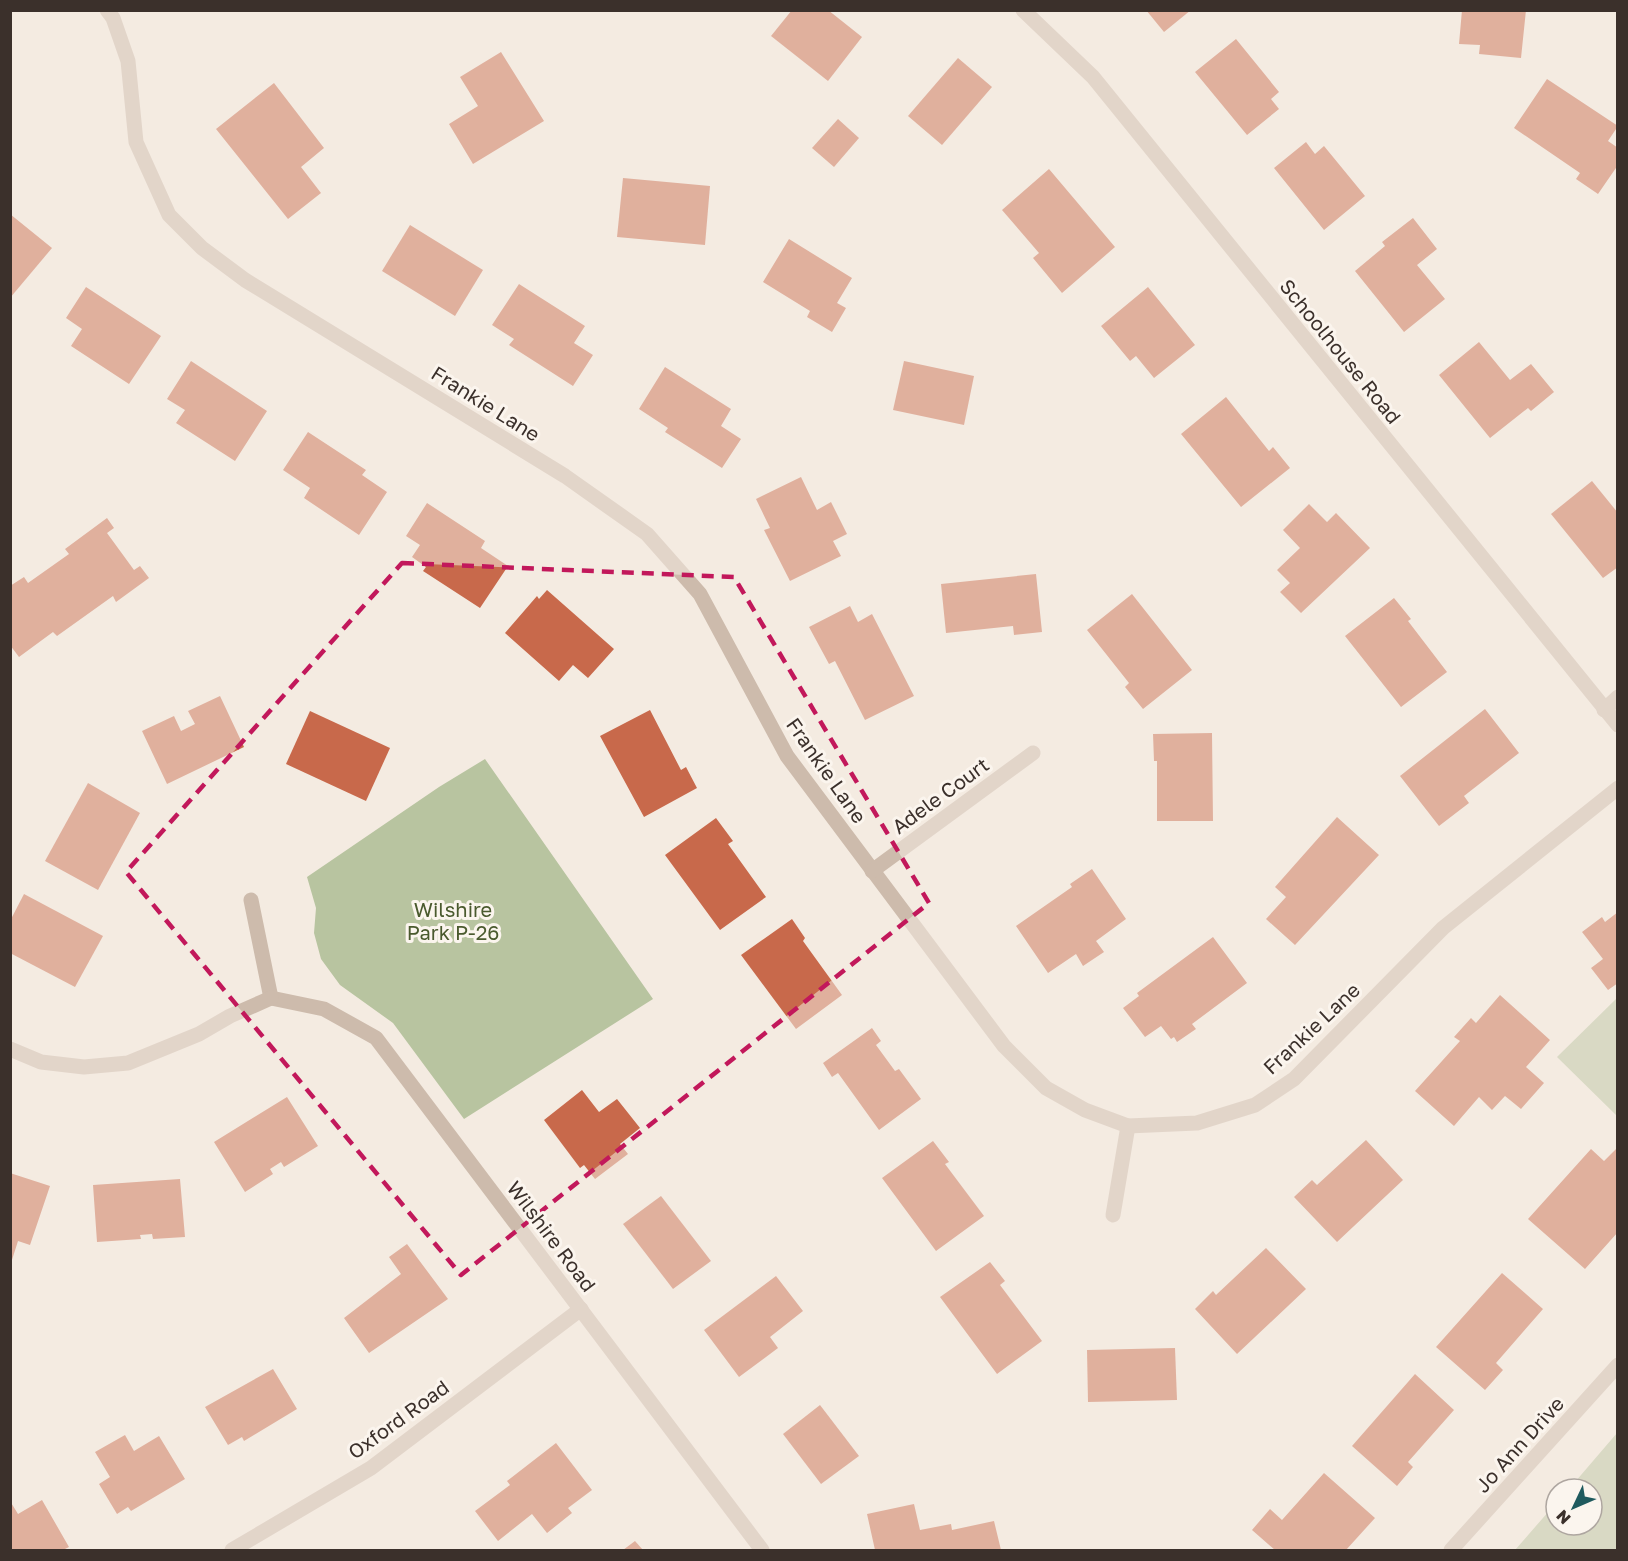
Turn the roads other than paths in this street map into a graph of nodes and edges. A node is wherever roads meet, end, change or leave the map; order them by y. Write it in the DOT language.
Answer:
graph roads {
  1 [pos="107,10"];
  2 [pos="1023,10"];
  3 [pos="1617,697"];
  4 [pos="1604,710"];
  5 [pos="1617,725"];
  6 [pos="1033,753"];
  7 [pos="1617,788"];
  8 [pos="872,871"];
  9 [pos="251,900"];
  10 [pos="270,998"];
  11 [pos="10,1049"];
  12 [pos="1128,1126"];
  13 [pos="1113,1215"];
  14 [pos="580,1309"];
  15 [pos="1617,1365"];
  16 [pos="232,1551"];
  17 [pos="762,1551"];
  18 [pos="1451,1551"];
  1 -- 8 [label="street, Frankie Lane"];
  2 -- 4 [label="street, Schoolhouse Road"];
  3 -- 4 [label="street"];
  4 -- 5 [label="street, Schoolhouse Road"];
  6 -- 8 [label="street, Adele Court"];
  7 -- 12 [label="street, Frankie Lane"];
  8 -- 12 [label="street, Frankie Lane"];
  9 -- 10 [label="street"];
  10 -- 11 [label="street"];
  10 -- 14 [label="street, Wilshire Road"];
  12 -- 13 [label="street"];
  14 -- 16 [label="street, Oxford Road"];
  14 -- 17 [label="street, Wilshire Road"];
  15 -- 18 [label="street, Jo Ann Drive"];
}
